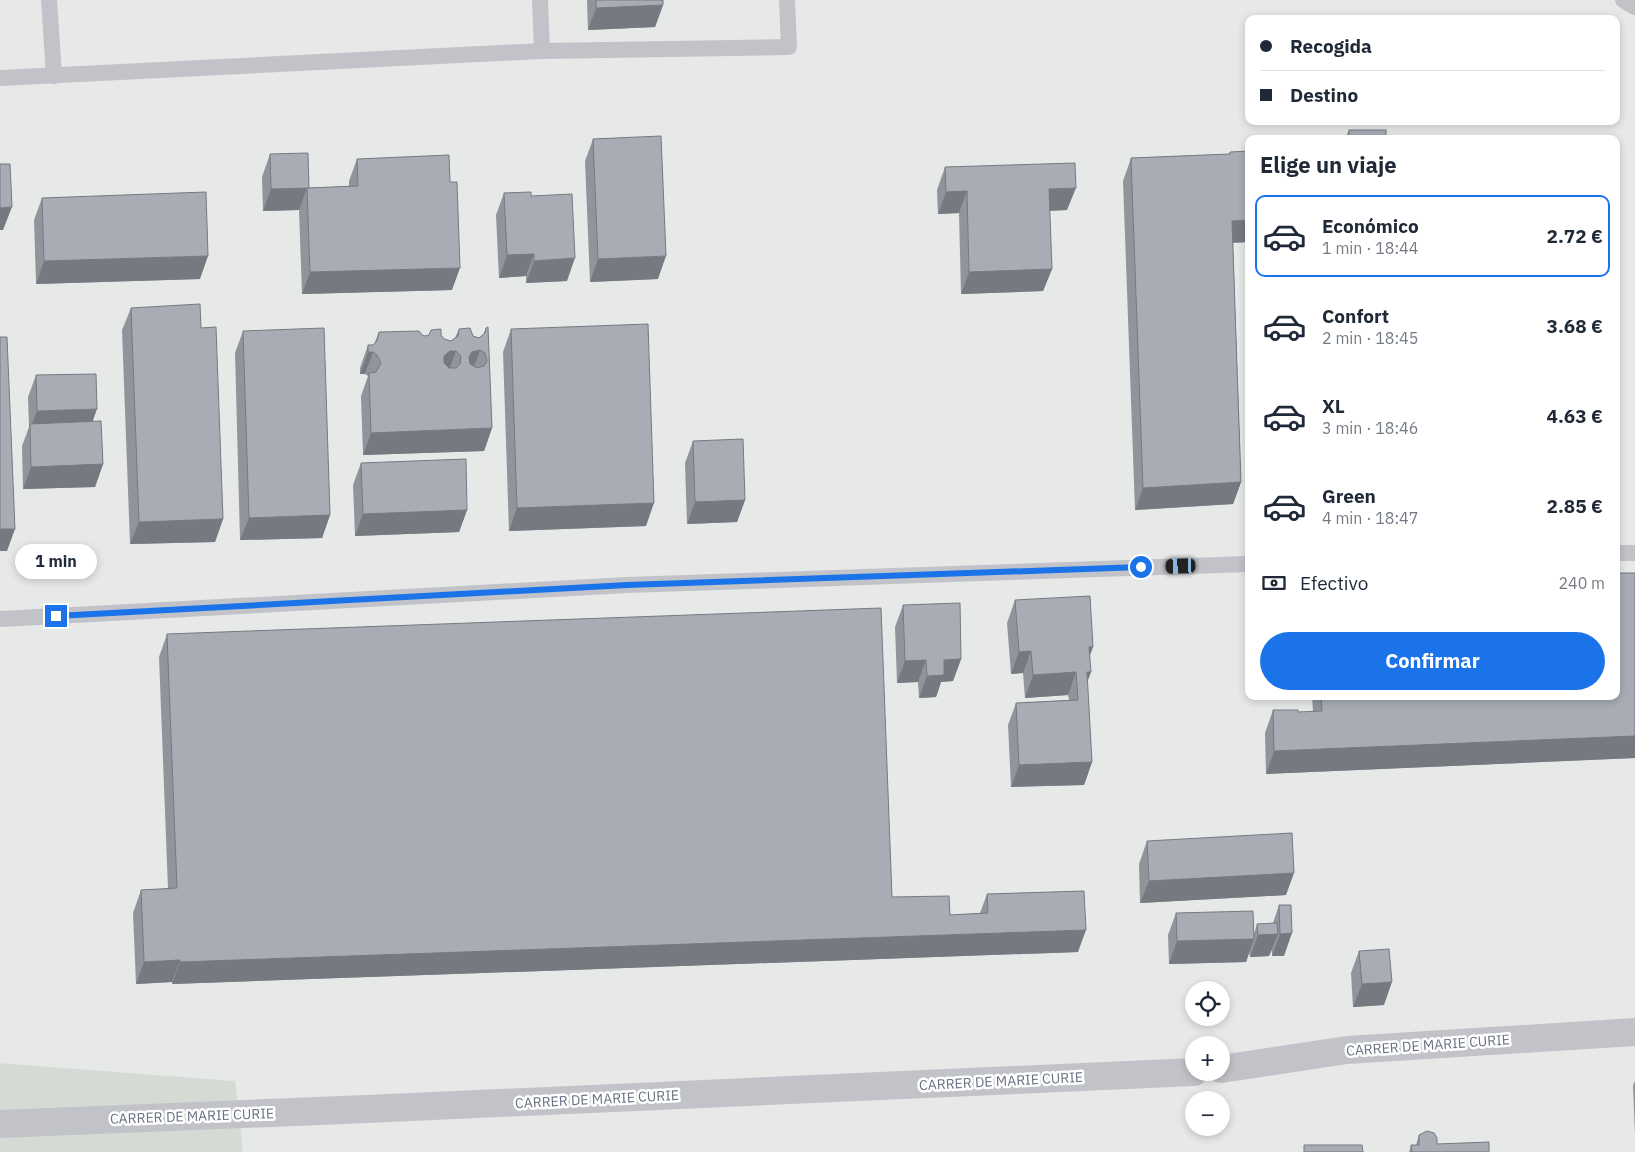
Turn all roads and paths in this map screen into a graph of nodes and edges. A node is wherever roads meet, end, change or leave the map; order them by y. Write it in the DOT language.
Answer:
graph roads {
  1 [pos="49,0"];
  2 [pos="540,0"];
  3 [pos="787,0"];
  4 [pos="1623,0"];
  5 [pos="1635,7"];
  6 [pos="542,50"];
  7 [pos="54,76"];
  8 [pos="0,78"];
  9 [pos="1620,553"];
  10 [pos="1635,553"];
  11 [pos="1245,564"];
  12 [pos="0,619"];
  13 [pos="1635,1032"];
  14 [pos="1230,1068"];
  15 [pos="1185,1072"];
  16 [pos="0,1124"];
  1 -- 7 [label="lane"];
  2 -- 6 [label="lane"];
  3 -- 6 [label="lane"];
  4 -- 5 [label="lane"];
  6 -- 7 [label="lane"];
  7 -- 8 [label="lane"];
  9 -- 10 [label="lane"];
  11 -- 12 [label="lane"];
  13 -- 14 [label="street, CARRER DE MARIE CURIE"];
  15 -- 16 [label="street, CARRER DE MARIE CURIE"];
}
